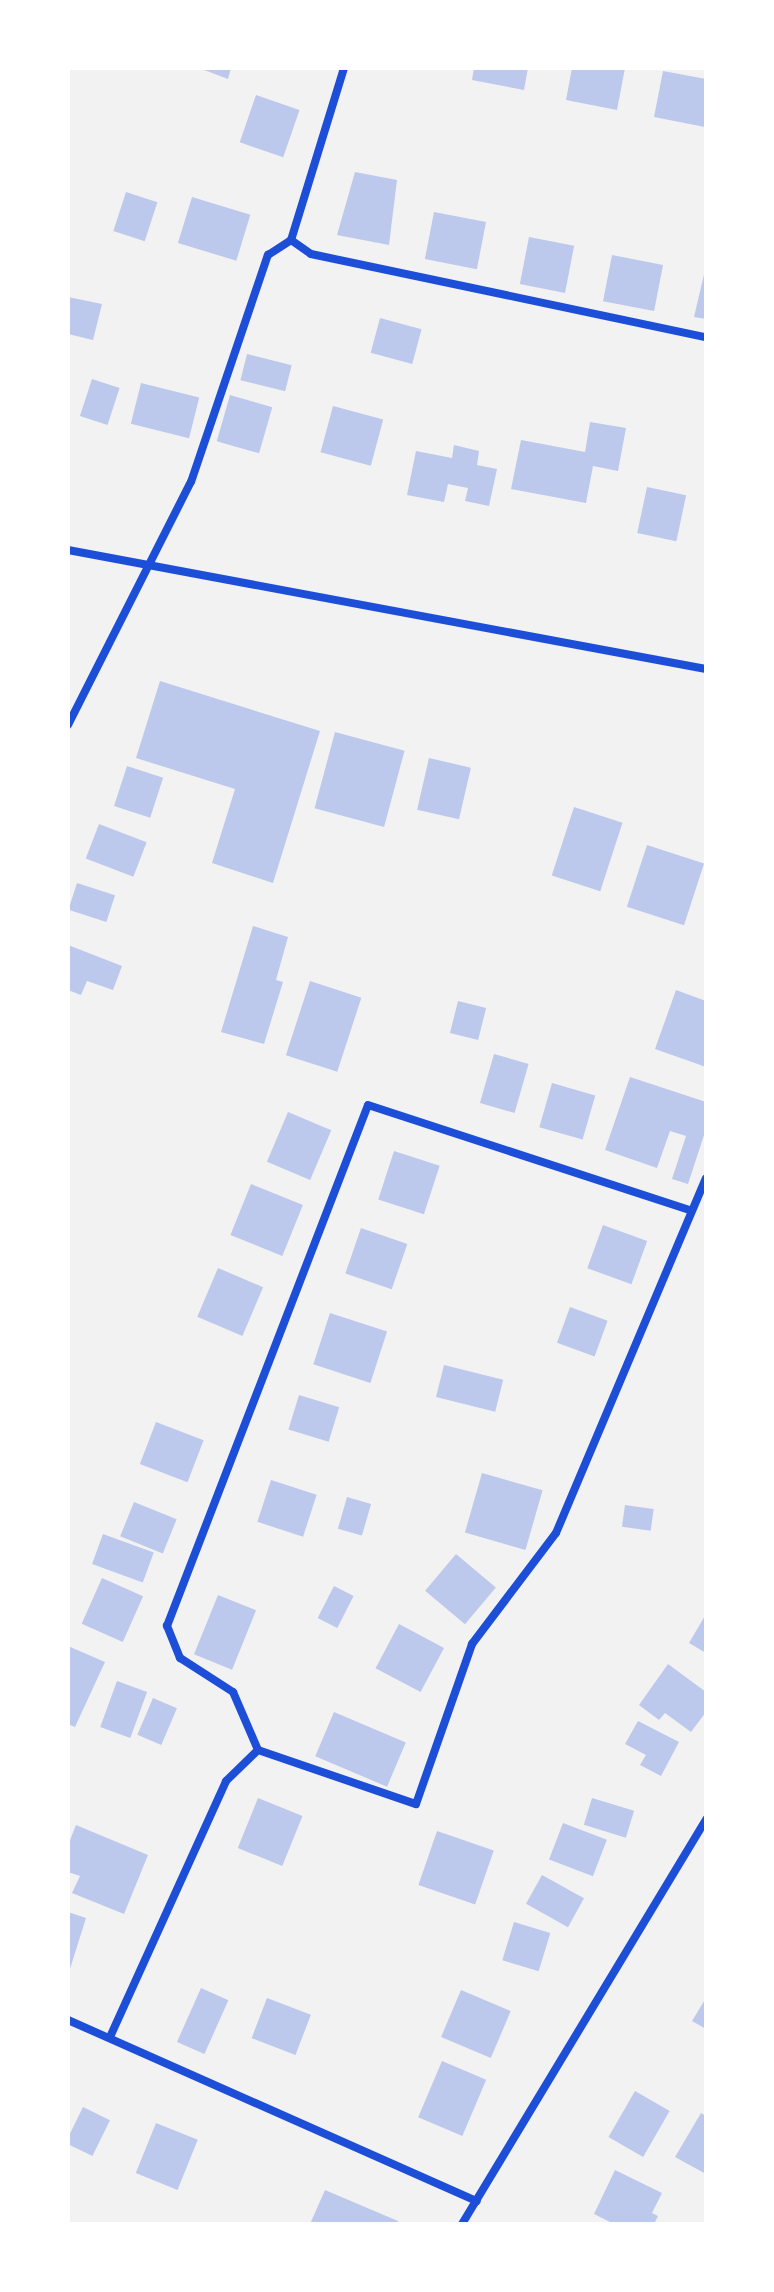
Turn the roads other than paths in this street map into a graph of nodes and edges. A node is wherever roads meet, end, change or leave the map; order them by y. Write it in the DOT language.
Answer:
graph roads {
  1 [pos="344,68"];
  2 [pos="291,240"];
  3 [pos="706,337"];
  4 [pos="68,550"];
  5 [pos="145,565"];
  6 [pos="706,669"];
  7 [pos="68,725"];
  8 [pos="706,1178"];
  9 [pos="690,1210"];
  10 [pos="258,1750"];
  11 [pos="706,1819"];
  12 [pos="68,2020"];
  13 [pos="110,2037"];
  14 [pos="477,2201"];
  15 [pos="462,2224"];
  1 -- 2 [label="street"];
  2 -- 3 [label="street"];
  2 -- 5 [label="street"];
  4 -- 5 [label="street"];
  5 -- 6 [label="street"];
  5 -- 7 [label="street"];
  8 -- 9 [label="street"];
  9 -- 10 [label="street"];
  9 -- 10 [label="street"];
  10 -- 13 [label="street"];
  11 -- 14 [label="street"];
  12 -- 13 [label="street"];
  13 -- 14 [label="street"];
  14 -- 15 [label="street"];
}
